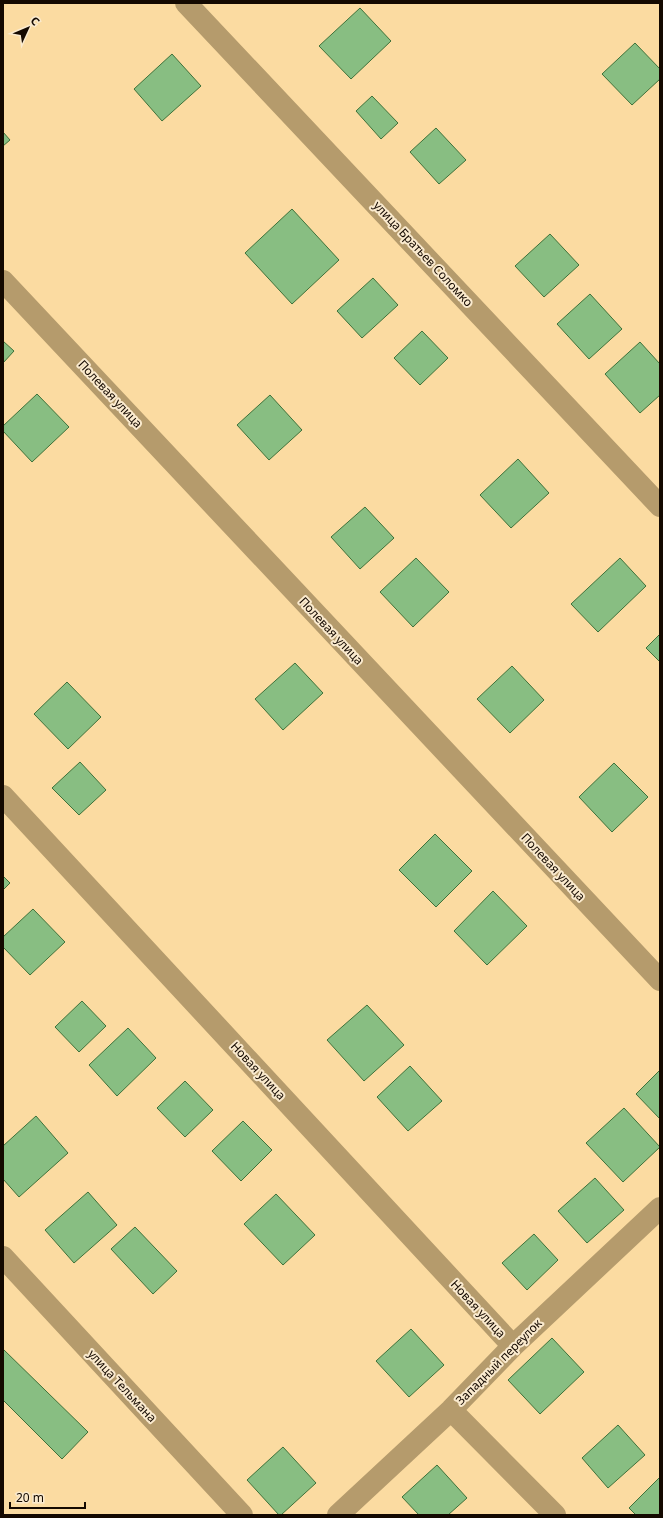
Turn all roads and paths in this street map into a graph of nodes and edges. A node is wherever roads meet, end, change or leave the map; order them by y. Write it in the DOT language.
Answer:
graph roads {
  1 [pos="186,3"];
  2 [pos="3,281"];
  3 [pos="660,506"];
  4 [pos="3,796"];
  5 [pos="660,980"];
  6 [pos="660,1208"];
  7 [pos="3,1257"];
  8 [pos="513,1346"];
  9 [pos="451,1410"];
  10 [pos="242,1515"];
  11 [pos="338,1515"];
  12 [pos="555,1515"];
  1 -- 3 [label="street, улица Братьев Соломко"];
  2 -- 5 [label="street, Полевая улица"];
  4 -- 8 [label="street, Новая улица"];
  6 -- 8 [label="street, Западный переулок"];
  7 -- 10 [label="street, улица Тельмана"];
  8 -- 9 [label="street, Западный переулок"];
  9 -- 11 [label="street, Западный переулок"];
  9 -- 12 [label="street"];
}
